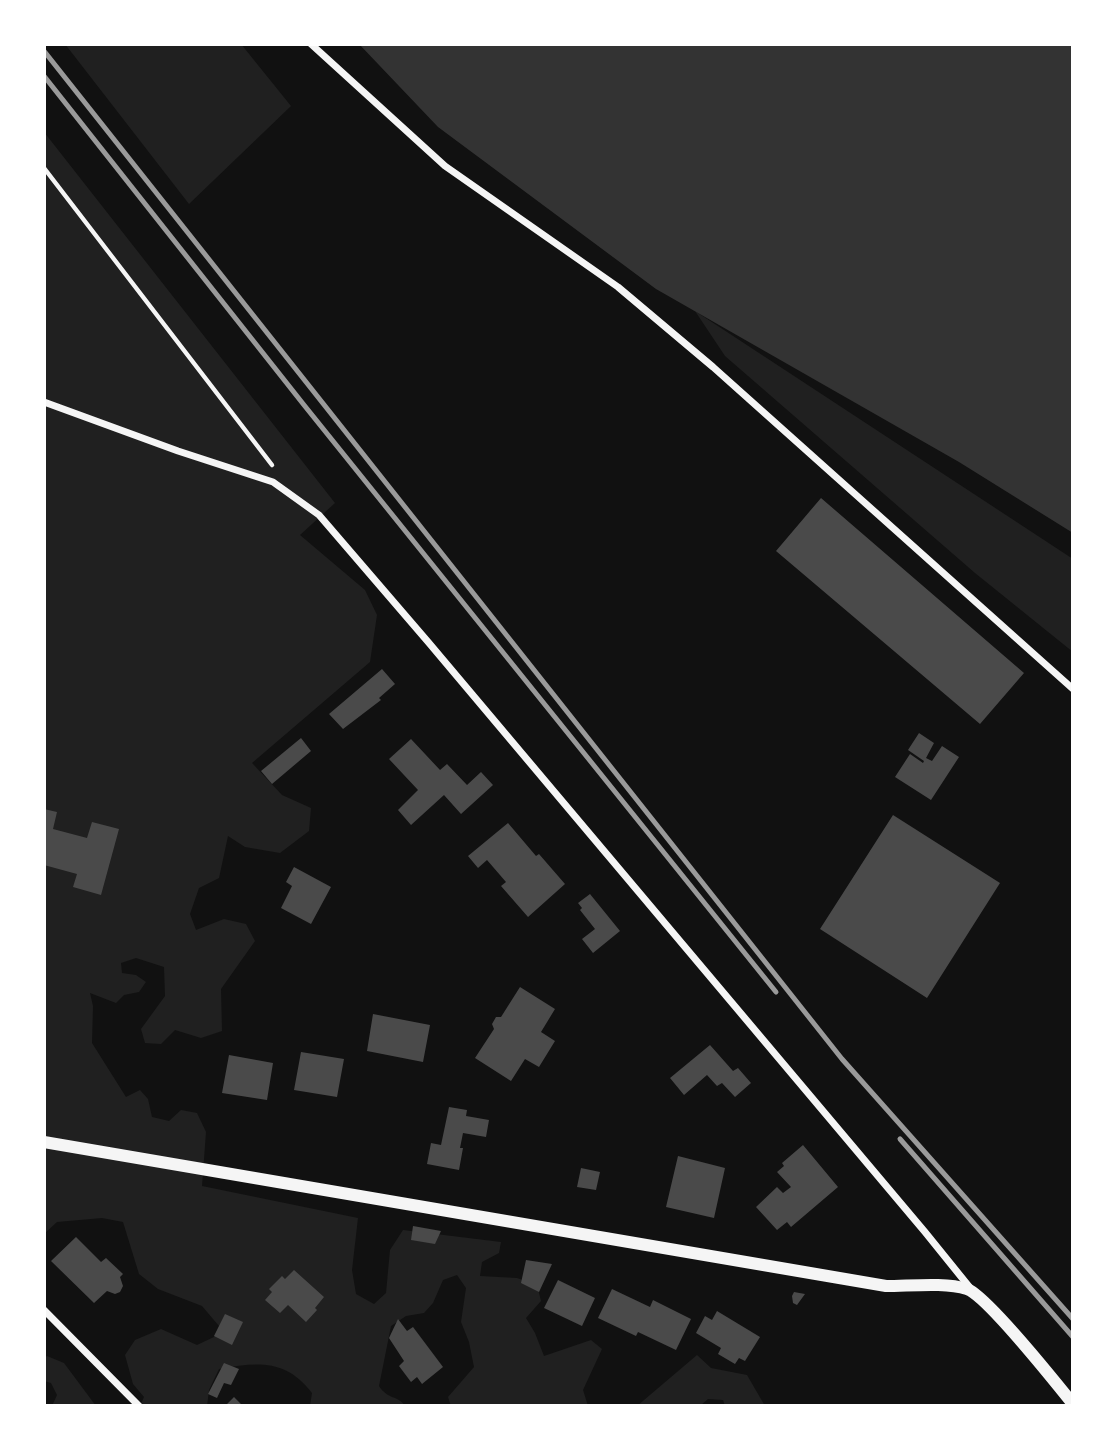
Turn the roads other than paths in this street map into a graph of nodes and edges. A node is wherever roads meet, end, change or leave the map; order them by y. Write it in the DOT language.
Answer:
graph roads {
  1 [pos="312,44"];
  2 [pos="44,402"];
  3 [pos="1073,689"];
  4 [pos="44,1142"];
  5 [pos="971,1290"];
  6 [pos="44,1310"];
  7 [pos="1073,1404"];
  8 [pos="139,1406"];
  1 -- 3 [label="street"];
  2 -- 5 [label="street"];
  4 -- 5 [label="street"];
  5 -- 7 [label="street"];
  6 -- 8 [label="street"];
}
